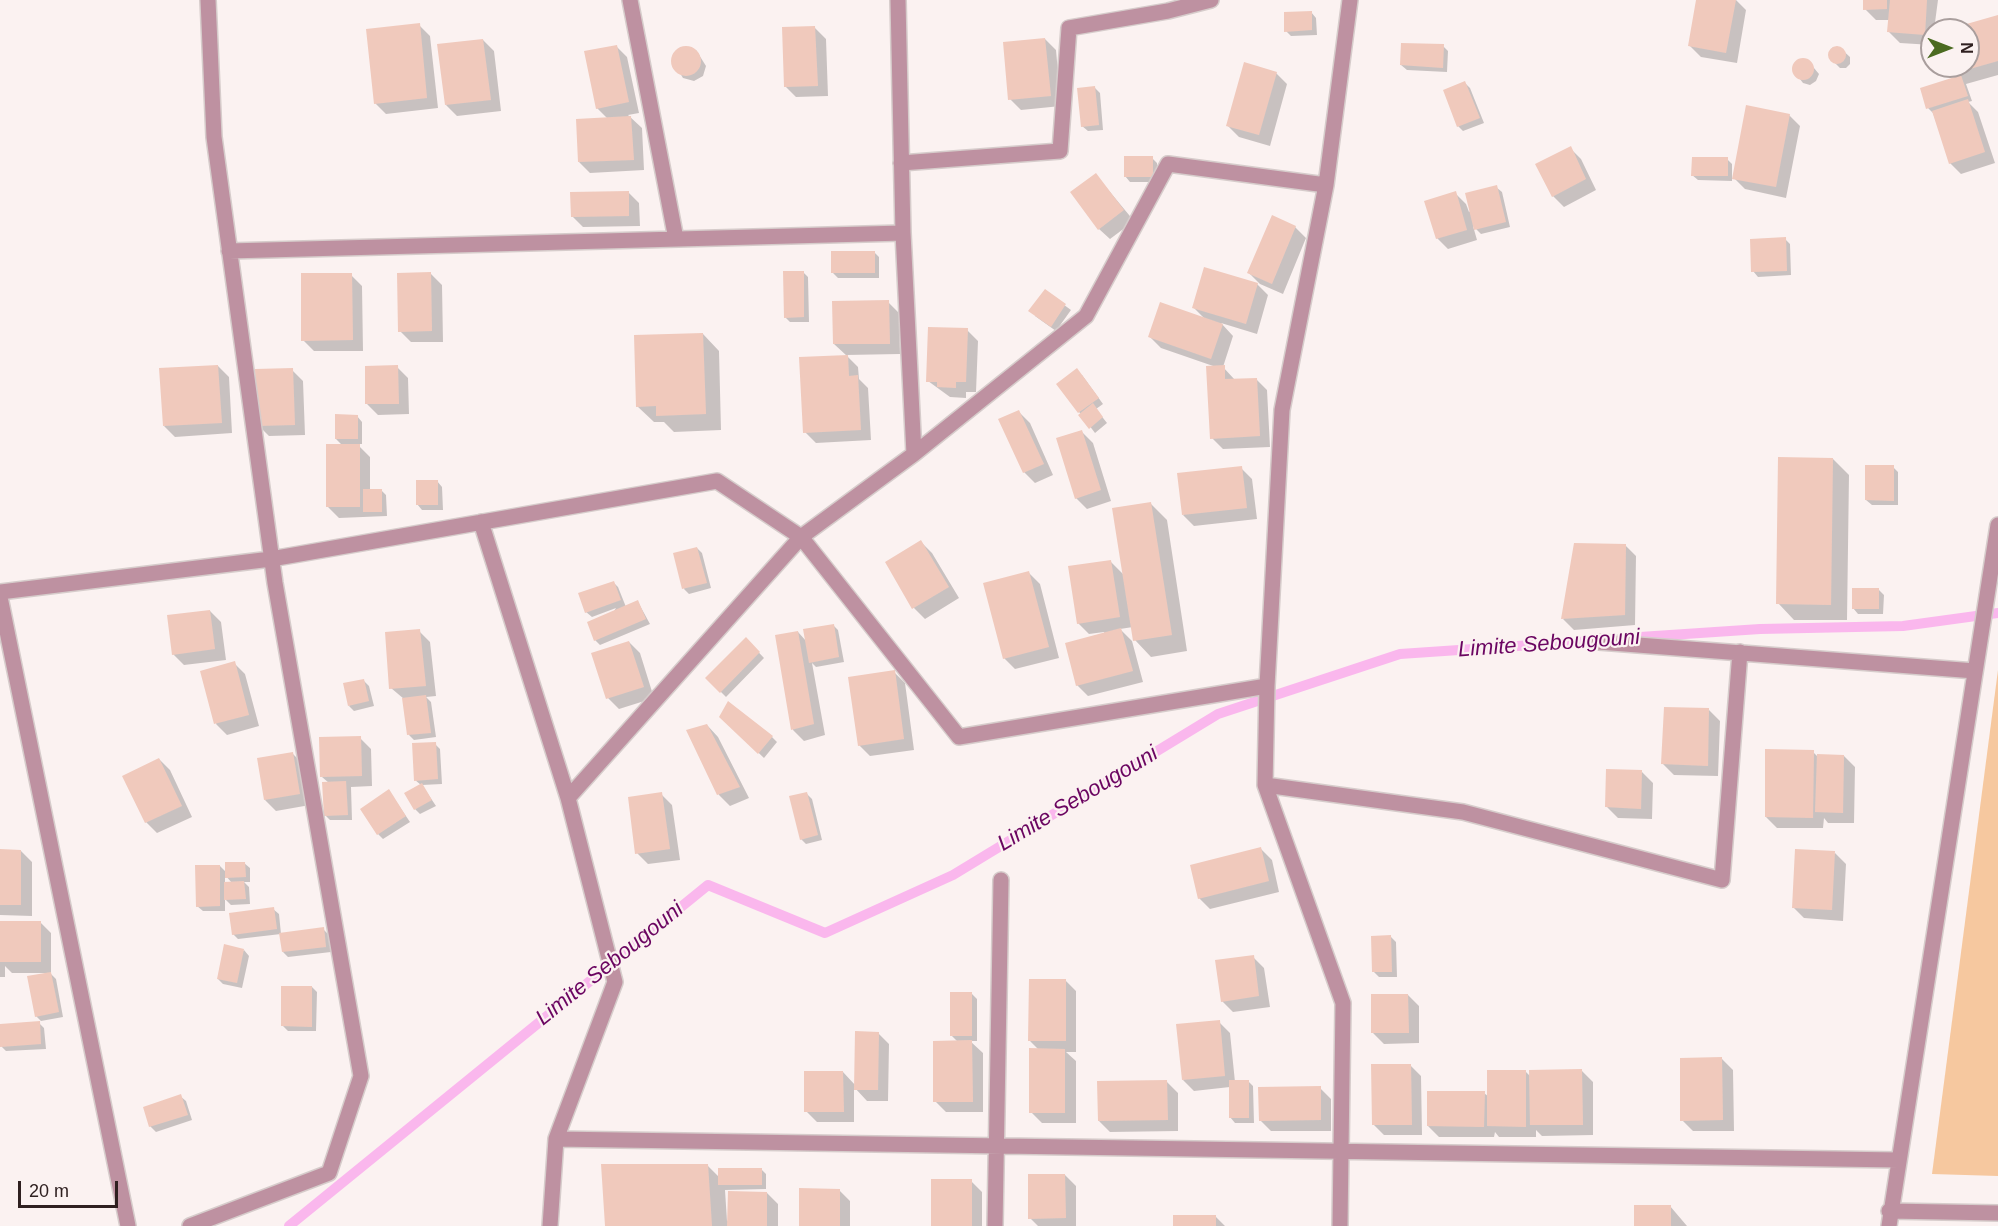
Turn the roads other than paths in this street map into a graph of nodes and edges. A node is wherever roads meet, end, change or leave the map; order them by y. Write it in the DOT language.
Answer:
graph roads {
  1 [pos="208,0"];
  2 [pos="630,0"];
  3 [pos="898,0"];
  4 [pos="1211,0"];
  5 [pos="1350,0"];
  6 [pos="901,163"];
  7 [pos="1326,185"];
  8 [pos="903,233"];
  9 [pos="676,239"];
  10 [pos="229,251"];
  11 [pos="914,454"];
  12 [pos="481,522"];
  13 [pos="1998,525"];
  14 [pos="801,537"];
  15 [pos="271,559"];
  16 [pos="0,592"];
  17 [pos="0,597"];
  18 [pos="1599,642"];
  19 [pos="1740,652"];
  20 [pos="1975,671"];
  21 [pos="1267,686"];
  22 [pos="1265,785"];
  23 [pos="568,798"];
  24 [pos="1001,880"];
  25 [pos="556,1139"];
  26 [pos="996,1146"];
  27 [pos="1341,1152"];
  28 [pos="1898,1160"];
  29 [pos="1998,1213"];
  30 [pos="1889,1219"];
  31 [pos="128,1226"];
  32 [pos="190,1226"];
  33 [pos="550,1226"];
  34 [pos="995,1226"];
  35 [pos="1340,1226"];
  1 -- 10 [label="street"];
  2 -- 9 [label="street"];
  3 -- 6 [label="street"];
  4 -- 6 [label="street"];
  5 -- 7 [label="street"];
  6 -- 8 [label="street"];
  7 -- 11 [label="street"];
  7 -- 21 [label="street"];
  8 -- 9 [label="street"];
  8 -- 11 [label="street"];
  9 -- 10 [label="street"];
  10 -- 15 [label="street"];
  11 -- 14 [label="street"];
  12 -- 14 [label="street"];
  12 -- 15 [label="street"];
  12 -- 23 [label="street"];
  13 -- 20 [label="street"];
  14 -- 21 [label="street"];
  14 -- 23 [label="street"];
  15 -- 16 [label="street"];
  15 -- 32 [label="street"];
  17 -- 31 [label="street"];
  18 -- 19 [label="street"];
  19 -- 20 [label="street"];
  19 -- 22 [label="street"];
  20 -- 28 [label="street"];
  21 -- 22 [label="street"];
  22 -- 27 [label="street"];
  23 -- 25 [label="street"];
  24 -- 26 [label="street"];
  25 -- 26 [label="street"];
  25 -- 33 [label="street"];
  26 -- 27 [label="street"];
  26 -- 34 [label="street"];
  27 -- 28 [label="street"];
  27 -- 35 [label="street"];
  28 -- 30 [label="street"];
  29 -- 30 [label="street"];
}
